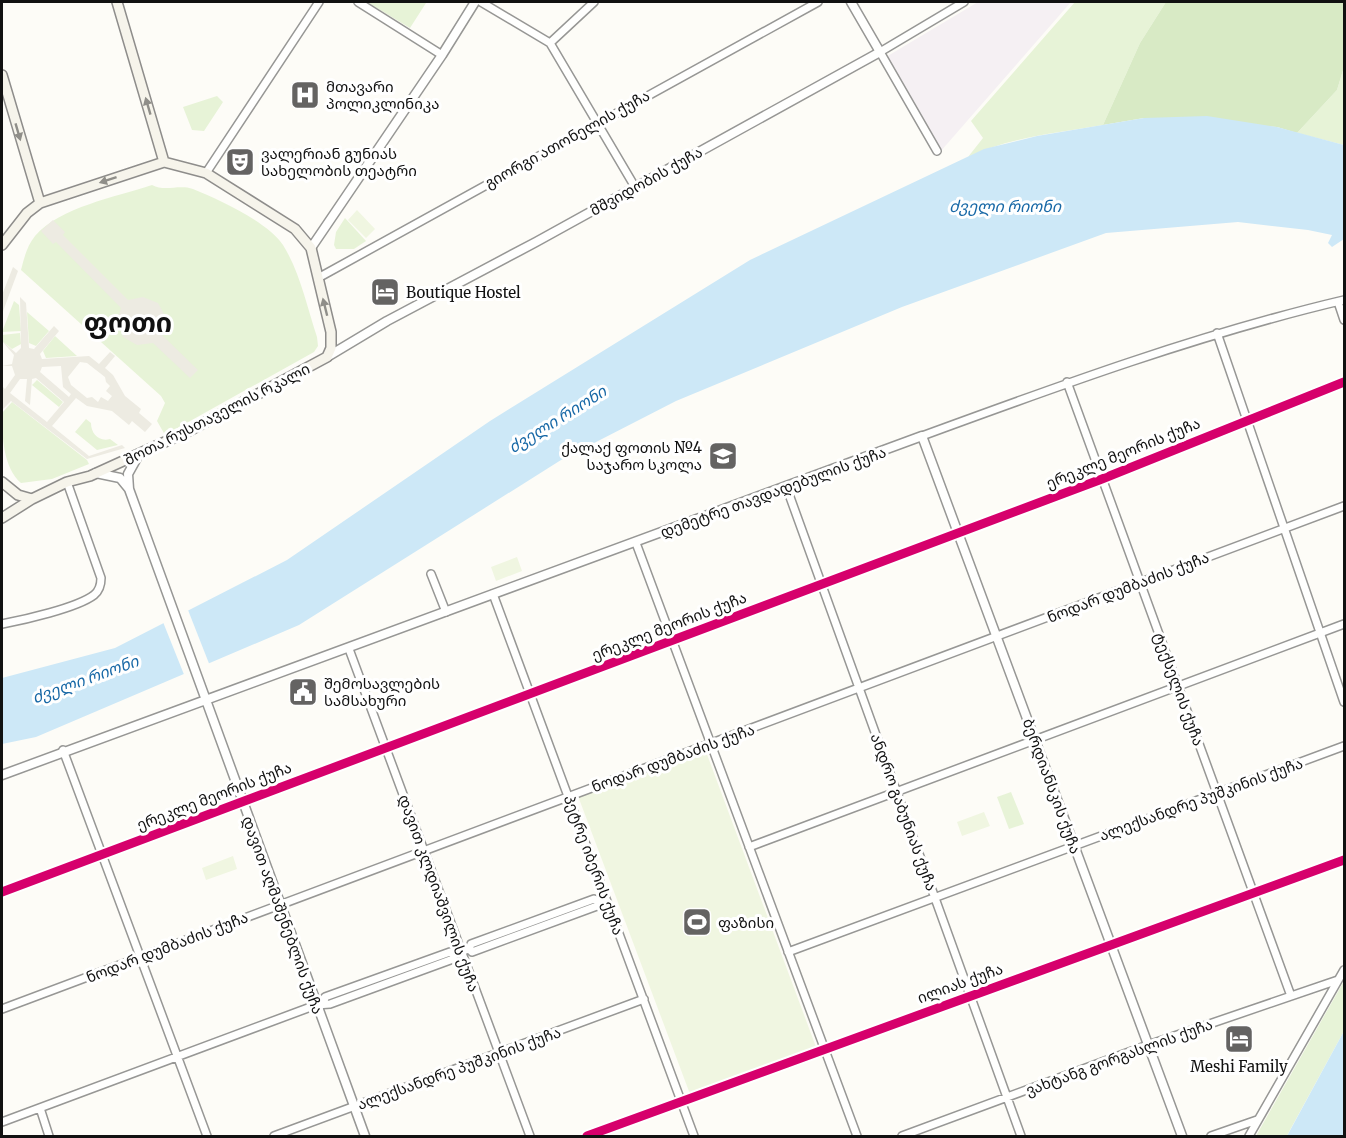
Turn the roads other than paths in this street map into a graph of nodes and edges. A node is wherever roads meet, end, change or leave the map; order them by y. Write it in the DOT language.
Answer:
graph roads {
  1 [pos="117,2"];
  2 [pos="319,2"];
  3 [pos="358,2"];
  4 [pos="475,2"];
  5 [pos="481,2"];
  6 [pos="594,2"];
  7 [pos="818,2"];
  8 [pos="851,2"];
  9 [pos="964,2"];
  10 [pos="550,43"];
  11 [pos="880,52"];
  12 [pos="442,55"];
  13 [pos="2,75"];
  14 [pos="597,122"];
  15 [pos="937,151"];
  16 [pos="164,162"];
  17 [pos="206,172"];
  18 [pos="635,187"];
  19 [pos="39,203"];
  20 [pos="5,234"];
  21 [pos="2,245"];
  22 [pos="311,248"];
  23 [pos="318,278"];
  24 [pos="1341,301"];
  25 [pos="1344,321"];
  26 [pos="331,332"];
  27 [pos="1217,333"];
  28 [pos="342,350"];
  29 [pos="327,357"];
  30 [pos="1067,382"];
  31 [pos="1344,382"];
  32 [pos="1247,420"];
  33 [pos="922,436"];
  34 [pos="138,456"];
  35 [pos="96,473"];
  36 [pos="124,476"];
  37 [pos="1102,479"];
  38 [pos="2,482"];
  39 [pos="67,482"];
  40 [pos="786,486"];
  41 [pos="32,498"];
  42 [pos="1344,506"];
  43 [pos="2,518"];
  44 [pos="1284,528"];
  45 [pos="958,533"];
  46 [pos="636,543"];
  47 [pos="431,574"];
  48 [pos="1140,583"];
  49 [pos="822,584"];
  50 [pos="493,594"];
  51 [pos="446,612"];
  52 [pos="2,624"];
  53 [pos="1344,624"];
  54 [pos="1321,633"];
  55 [pos="996,637"];
  56 [pos="672,641"];
  57 [pos="349,649"];
  58 [pos="1178,687"];
  59 [pos="859,689"];
  60 [pos="530,694"];
  61 [pos="207,700"];
  62 [pos="1344,702"];
  63 [pos="1035,740"];
  64 [pos="710,744"];
  65 [pos="1344,746"];
  66 [pos="385,748"];
  67 [pos="63,750"];
  68 [pos="2,775"];
  69 [pos="897,792"];
  70 [pos="1216,793"];
  71 [pos="569,796"];
  72 [pos="241,802"];
  73 [pos="749,846"];
  74 [pos="1075,846"];
  75 [pos="423,850"];
  76 [pos="101,855"];
  77 [pos="1344,861"];
  78 [pos="2,892"];
  79 [pos="1254,893"];
  80 [pos="935,898"];
  81 [pos="603,900"];
  82 [pos="279,905"];
  83 [pos="1111,945"];
  84 [pos="461,952"];
  85 [pos="788,952"];
  86 [pos="140,957"];
  87 [pos="1344,970"];
  88 [pos="1338,980"];
  89 [pos="970,995"];
  90 [pos="1291,996"];
  91 [pos="644,999"];
  92 [pos="320,1004"];
  93 [pos="2,1009"];
  94 [pos="1148,1045"];
  95 [pos="824,1048"];
  96 [pos="499,1053"];
  97 [pos="177,1056"];
  98 [pos="1007,1098"];
  99 [pos="681,1101"];
  100 [pos="354,1107"];
  101 [pos="40,1108"];
  102 [pos="1257,1120"];
  103 [pos="2,1122"];
  104 [pos="49,1137"];
  105 [pos="207,1137"];
  106 [pos="274,1137"];
  107 [pos="365,1137"];
  108 [pos="530,1137"];
  109 [pos="587,1137"];
  110 [pos="694,1137"];
  111 [pos="857,1137"];
  112 [pos="902,1137"];
  113 [pos="1021,1137"];
  114 [pos="1182,1137"];
  115 [pos="1211,1137"];
  116 [pos="1249,1137"];
  16 -- 1 [label="main road, one-way"];
  2 -- 17 [label="street"];
  3 -- 12 [label="street"];
  4 -- 12 [label="street"];
  5 -- 10 [label="street"];
  6 -- 10 [label="street"];
  7 -- 14 [label="street, გიორგი ათონელის ქუჩა"];
  8 -- 11 [label="street"];
  9 -- 11 [label="street, მშვიდობის ქუჩა"];
  10 -- 14 [label="street"];
  11 -- 15 [label="street"];
  11 -- 18 [label="street, მშვიდობის ქუჩა"];
  12 -- 22 [label="street"];
  13 -- 19 [label="main road, one-way"];
  14 -- 18 [label="street"];
  14 -- 23 [label="street, გიორგი ათონელის ქუჩა"];
  16 -- 17 [label="main road, შოთა რუსთაველის რკალი"];
  16 -- 19 [label="main road, one-way"];
  17 -- 22 [label="main road, შოთა რუსთაველის რკალი"];
  18 -- 28 [label="street, მშვიდობის ქუჩა"];
  19 -- 20 [label="main road"];
  20 -- 21 [label="main road"];
  22 -- 23 [label="main road, შოთა რუსთაველის რკალი"];
  26 -- 23 [label="main road, შოთა რუსთაველის რკალი, one-way"];
  24 -- 25 [label="street"];
  24 -- 27 [label="street, დემეტრე თავდადებულის ქუჩა"];
  26 -- 28 [label="street"];
  26 -- 29 [label="main road, შოთა რუსთაველის რკალი"];
  27 -- 30 [label="street, დემეტრე თავდადებულის ქუჩა"];
  27 -- 32 [label="street"];
  28 -- 29 [label="street, მშვიდობის ქუჩა"];
  29 -- 34 [label="main road, შოთა რუსთაველის რკალი"];
  30 -- 33 [label="street, დემეტრე თავდადებულის ქუჩა"];
  30 -- 37 [label="street, ტექსელის ქუჩა"];
  31 -- 32 [label="street, ერეკლე მეორის ქუჩა"];
  32 -- 37 [label="street, ერეკლე მეორის ქუჩა"];
  32 -- 44 [label="street"];
  33 -- 40 [label="street, დემეტრე თავდადებულის ქუჩა"];
  33 -- 45 [label="street, ბერდიანსკის ქუჩა"];
  34 -- 35 [label="main road, შოთა რუსთაველის რკალი"];
  34 -- 36 [label="street"];
  35 -- 36 [label="street"];
  35 -- 39 [label="main road, შოთა რუსთაველის რკალი"];
  36 -- 61 [label="street, დავით აღმაშენებლის ქუჩა"];
  37 -- 45 [label="street, ერეკლე მეორის ქუჩა"];
  37 -- 48 [label="street, ტექსელის ქუჩა"];
  38 -- 41 [label="main road"];
  39 -- 41 [label="main road, შოთა რუსთაველის რკალი"];
  39 -- 52 [label="street"];
  40 -- 46 [label="street, დემეტრე თავდადებულის ქუჩა"];
  40 -- 49 [label="street, ანდრო გაბუნიას ქუჩა"];
  41 -- 43 [label="main road, შოთა რუსთაველის რკალი"];
  42 -- 44 [label="street, ნოდარ დუმბაძის ქუჩა"];
  44 -- 48 [label="street, ნოდარ დუმბაძის ქუჩა"];
  44 -- 54 [label="street"];
  45 -- 49 [label="street, ერეკლე მეორის ქუჩა"];
  45 -- 55 [label="street, ბერდიანსკის ქუჩა"];
  46 -- 50 [label="street, დემეტრე თავდადებულის ქუჩა"];
  46 -- 56 [label="street"];
  47 -- 51 [label="street"];
  48 -- 55 [label="street, ნოდარ დუმბაძის ქუჩა"];
  48 -- 58 [label="street, ტექსელის ქუჩა"];
  49 -- 56 [label="street, ერეკლე მეორის ქუჩა"];
  49 -- 59 [label="street, ანდრო გაბუნიას ქუჩა"];
  50 -- 51 [label="street, დემეტრე თავდადებულის ქუჩა"];
  50 -- 60 [label="street, პეტრე იბერის ქუჩა"];
  51 -- 57 [label="street, დემეტრე თავდადებულის ქუჩა"];
  53 -- 54 [label="street"];
  54 -- 58 [label="street"];
  54 -- 62 [label="street"];
  55 -- 59 [label="street, ნოდარ დუმბაძის ქუჩა"];
  55 -- 63 [label="street, ბერდიანსკის ქუჩა"];
  56 -- 60 [label="street, ერეკლე მეორის ქუჩა"];
  56 -- 64 [label="street"];
  57 -- 61 [label="street, დემეტრე თავდადებულის ქუჩა"];
  57 -- 66 [label="street, დავით კლდიაშვილის ქუჩა"];
  58 -- 63 [label="street"];
  58 -- 70 [label="street, ტექსელის ქუჩა"];
  59 -- 64 [label="street, ნოდარ დუმბაძის ქუჩა"];
  59 -- 69 [label="street, ანდრო გაბუნიას ქუჩა"];
  60 -- 66 [label="street, ერეკლე მეორის ქუჩა"];
  60 -- 71 [label="street, პეტრე იბერის ქუჩა"];
  61 -- 67 [label="street, დემეტრე თავდადებულის ქუჩა"];
  61 -- 72 [label="street, დავით აღმაშენებლის ქუჩა"];
  63 -- 69 [label="street"];
  63 -- 74 [label="street, ბერდიანსკის ქუჩა"];
  64 -- 71 [label="street, ნოდარ დუმბაძის ქუჩა"];
  64 -- 73 [label="street"];
  65 -- 70 [label="street, ალექსანდრე პუშკინის ქუჩა"];
  66 -- 72 [label="street, ერეკლე მეორის ქუჩა"];
  66 -- 75 [label="street, დავით კლდიაშვილის ქუჩა"];
  67 -- 68 [label="street, დემეტრე თავდადებულის ქუჩა"];
  67 -- 76 [label="street"];
  69 -- 73 [label="street"];
  69 -- 80 [label="street, ანდრო გაბუნიას ქუჩა"];
  70 -- 74 [label="street, ალექსანდრე პუშკინის ქუჩა"];
  70 -- 79 [label="street, ტექსელის ქუჩა"];
  71 -- 75 [label="street, ნოდარ დუმბაძის ქუჩა"];
  71 -- 81 [label="street, პეტრე იბერის ქუჩა"];
  72 -- 76 [label="street, ერეკლე მეორის ქუჩა"];
  72 -- 82 [label="street, დავით აღმაშენებლის ქუჩა"];
  73 -- 85 [label="street"];
  74 -- 80 [label="street, ალექსანდრე პუშკინის ქუჩა"];
  74 -- 83 [label="street, ბერდიანსკის ქუჩა"];
  75 -- 82 [label="street, ნოდარ დუმბაძის ქუჩა"];
  75 -- 84 [label="street, დავით კლდიაშვილის ქუჩა"];
  76 -- 78 [label="street, ერეკლე მეორის ქუჩა"];
  76 -- 86 [label="street"];
  77 -- 79 [label="street, ილიას ქუჩა"];
  79 -- 83 [label="street, ილიას ქუჩა"];
  79 -- 90 [label="street, ტექსელის ქუჩა"];
  80 -- 85 [label="street, ალექსანდრე პუშკინის ქუჩა"];
  80 -- 89 [label="street, ანდრო გაბუნიას ქუჩა"];
  81 -- 84 [label="street"];
  81 -- 91 [label="street, პეტრე იბერის ქუჩა"];
  82 -- 86 [label="street, ნოდარ დუმბაძის ქუჩა"];
  82 -- 92 [label="street, დავით აღმაშენებლის ქუჩა"];
  83 -- 89 [label="street, ილიას ქუჩა"];
  83 -- 94 [label="street, ბერდიანსკის ქუჩა"];
  84 -- 92 [label="street"];
  84 -- 96 [label="street, დავით კლდიაშვილის ქუჩა"];
  85 -- 95 [label="street"];
  86 -- 93 [label="street, ნოდარ დუმბაძის ქუჩა"];
  86 -- 97 [label="street"];
  87 -- 88 [label="street"];
  88 -- 90 [label="street, ვახტანგ გორგასლის ქუჩა"];
  88 -- 102 [label="street"];
  89 -- 95 [label="street, ილიას ქუჩა"];
  89 -- 98 [label="street, ანდრო გაბუნიას ქუჩა"];
  90 -- 94 [label="street, ვახტანგ გორგასლის ქუჩა"];
  91 -- 96 [label="street, ალექსანდრე პუშკინის ქუჩა"];
  91 -- 99 [label="street, პეტრე იბერის ქუჩა"];
  92 -- 97 [label="street"];
  92 -- 100 [label="street, დავით აღმაშენებლის ქუჩა"];
  94 -- 98 [label="street, ვახტანგ გორგასლის ქუჩა"];
  94 -- 114 [label="street, ბერდიანსკის ქუჩა"];
  95 -- 99 [label="street, ილიას ქუჩა"];
  95 -- 111 [label="street"];
  96 -- 100 [label="street, ალექსანდრე პუშკინის ქუჩა"];
  96 -- 108 [label="street, დავით კლდიაშვილის ქუჩა"];
  97 -- 101 [label="street"];
  97 -- 105 [label="street"];
  98 -- 112 [label="street, ვახტანგ გორგასლის ქუჩა"];
  98 -- 113 [label="street, ანდრო გაბუნიას ქუჩა"];
  99 -- 109 [label="street, ილიას ქუჩა"];
  99 -- 110 [label="street, პეტრე იბერის ქუჩა"];
  100 -- 106 [label="street, ალექსანდრე პუშკინის ქუჩა"];
  100 -- 107 [label="street, დავით აღმაშენებლის ქუჩა"];
  101 -- 103 [label="street"];
  101 -- 104 [label="street"];
  102 -- 115 [label="street"];
  102 -- 116 [label="street"];
}
